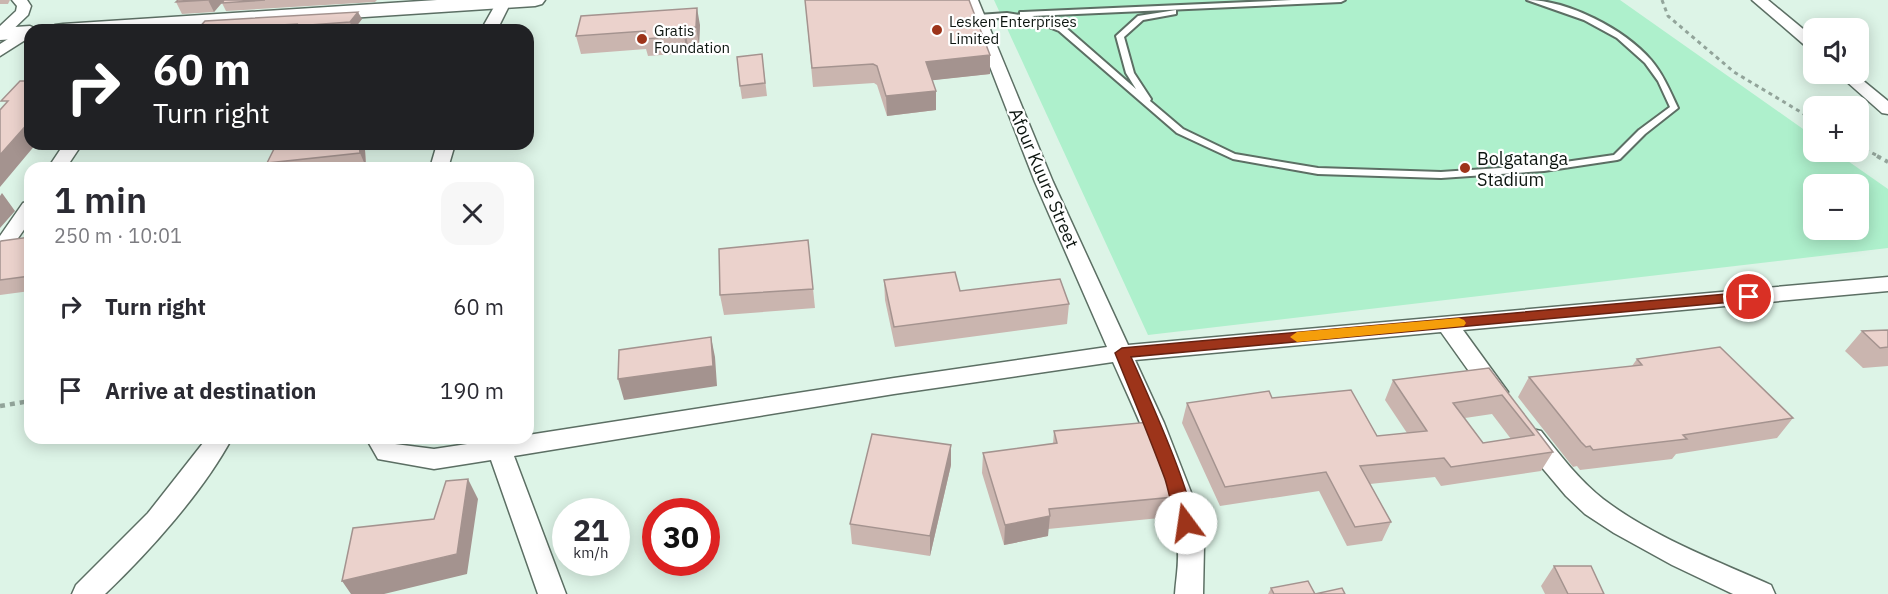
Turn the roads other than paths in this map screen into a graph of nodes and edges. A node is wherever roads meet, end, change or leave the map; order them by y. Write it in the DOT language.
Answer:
graph roads {
  1 [pos="19,0"];
  2 [pos="535,0"];
  3 [pos="1341,0"];
  4 [pos="1531,0"];
  5 [pos="1759,0"];
  6 [pos="504,2"];
  7 [pos="1204,6"];
  8 [pos="975,8"];
  9 [pos="1001,16"];
  10 [pos="189,24"];
  11 [pos="492,24"];
  12 [pos="24,32"];
  13 [pos="0,34"];
  14 [pos="24,35"];
  15 [pos="1803,37"];
  16 [pos="0,51"];
  17 [pos="1858,84"];
  18 [pos="1152,107"];
  19 [pos="1888,109"];
  20 [pos="24,216"];
  21 [pos="0,250"];
  22 [pos="1888,285"];
  23 [pos="1447,324"];
  24 [pos="1122,353"];
  25 [pos="534,443"];
  26 [pos="216,444"];
  27 [pos="382,444"];
  28 [pos="530,444"];
  29 [pos="499,449"];
  30 [pos="86,594"];
  31 [pos="552,594"];
  32 [pos="1189,594"];
  33 [pos="1761,594"];
  1 -- 13 [label="street"];
  2 -- 6 [label="main road"];
  3 -- 7 [label="lane"];
  4 -- 18 [label="lane"];
  5 -- 15 [label="street"];
  6 -- 10 [label="main road"];
  6 -- 11 [label="street"];
  7 -- 9 [label="lane"];
  7 -- 18 [label="lane"];
  8 -- 9 [label="lane"];
  8 -- 24 [label="street, Afour Kuure Street"];
  9 -- 18 [label="lane"];
  12 -- 13 [label="main road"];
  14 -- 16 [label="street"];
  17 -- 19 [label="street"];
  20 -- 21 [label="street"];
  22 -- 23 [label="street"];
  23 -- 24 [label="street"];
  23 -- 33 [label="street"];
  24 -- 25 [label="street"];
  24 -- 32 [label="street, Afour Kuure Street"];
  26 -- 30 [label="street"];
  27 -- 29 [label="street"];
  28 -- 29 [label="street"];
  29 -- 31 [label="street"];
}
